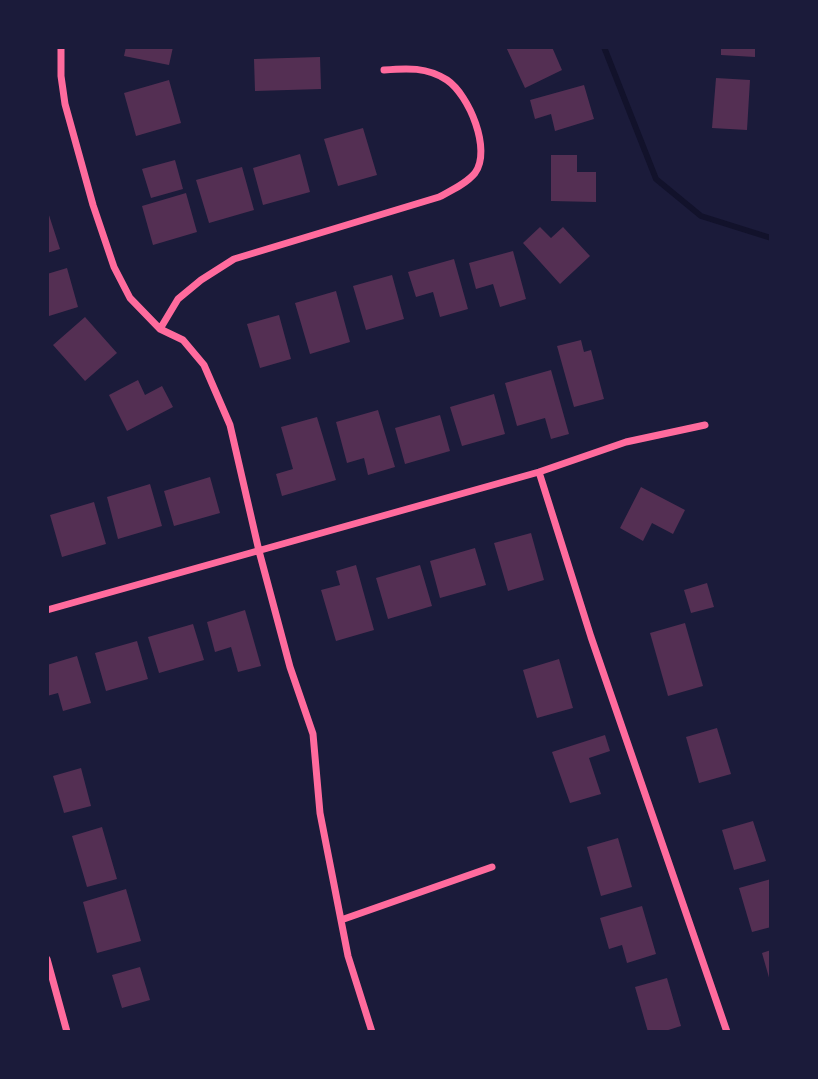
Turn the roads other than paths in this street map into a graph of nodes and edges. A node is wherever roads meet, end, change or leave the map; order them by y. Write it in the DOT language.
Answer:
graph roads {
  1 [pos="61,47"];
  2 [pos="384,70"];
  3 [pos="160,329"];
  4 [pos="705,425"];
  5 [pos="539,472"];
  6 [pos="259,551"];
  7 [pos="47,610"];
  8 [pos="492,867"];
  9 [pos="341,920"];
  10 [pos="47,959"];
  11 [pos="67,1032"];
  12 [pos="372,1032"];
  13 [pos="727,1032"];
  1 -- 3 [label="street"];
  2 -- 3 [label="street"];
  3 -- 6 [label="street"];
  4 -- 5 [label="street"];
  5 -- 6 [label="street"];
  5 -- 13 [label="street"];
  6 -- 7 [label="street"];
  6 -- 9 [label="street"];
  8 -- 9 [label="street"];
  9 -- 12 [label="street"];
  10 -- 11 [label="street"];
}
